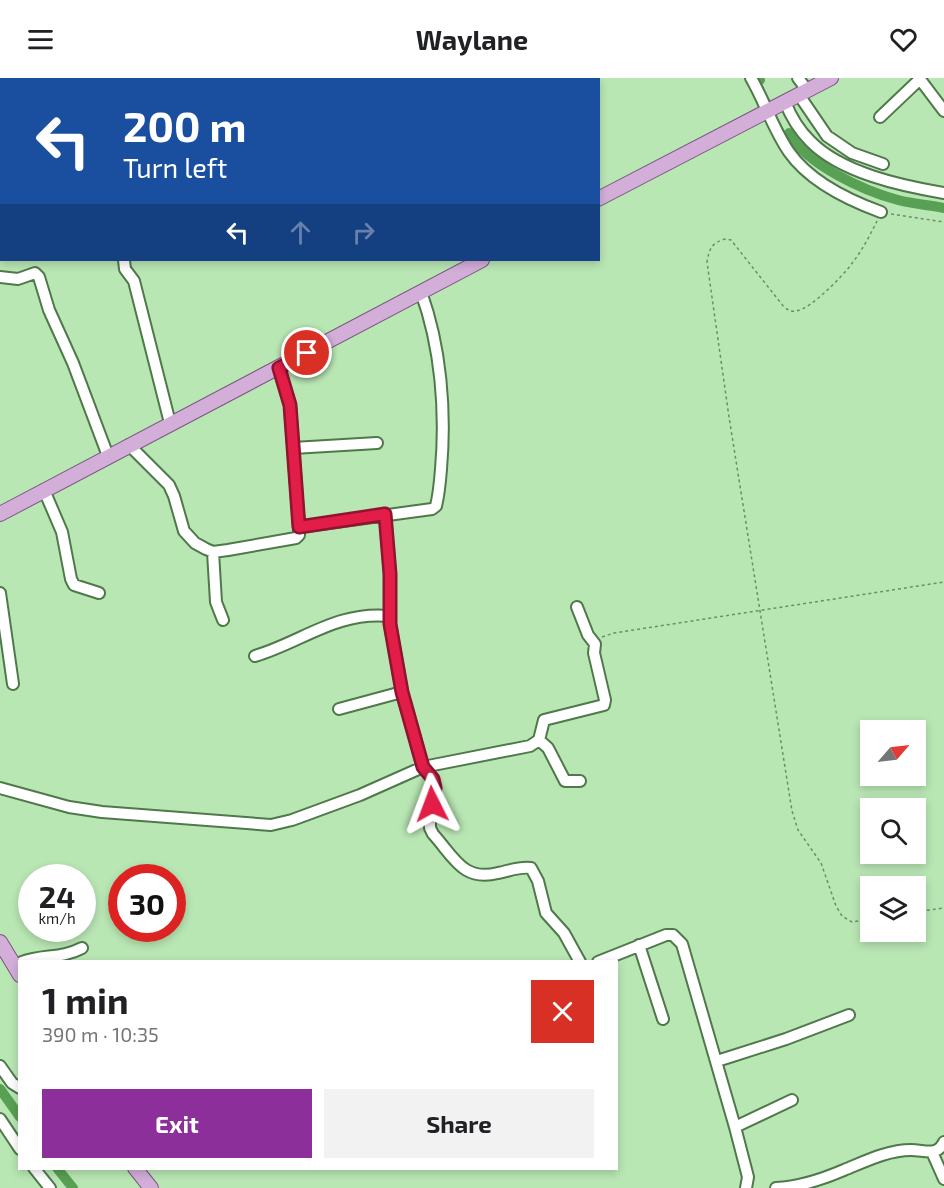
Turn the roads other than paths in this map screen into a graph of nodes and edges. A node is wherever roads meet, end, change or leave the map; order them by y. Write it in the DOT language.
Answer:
graph roads {
  1 [pos="751,78"];
  2 [pos="798,78"];
  3 [pos="831,78"];
  4 [pos="920,78"];
  5 [pos="803,93"];
  6 [pos="785,102"];
  7 [pos="767,111"];
  8 [pos="944,111"];
  9 [pos="880,117"];
  10 [pos="883,164"];
  11 [pos="944,193"];
  12 [pos="600,198"];
  13 [pos="881,212"];
  14 [pos="124,261"];
  15 [pos="480,261"];
  16 [pos="0,277"];
  17 [pos="421,291"];
  18 [pos="279,368"];
  19 [pos="170,423"];
  20 [pos="377,443"];
  21 [pos="129,445"];
  22 [pos="294,448"];
  23 [pos="108,456"];
  24 [pos="44,490"];
  25 [pos="0,514"];
  26 [pos="385,514"];
  27 [pos="299,527"];
  28 [pos="213,552"];
  29 [pos="0,593"];
  30 [pos="99,593"];
  31 [pos="577,607"];
  32 [pos="389,616"];
  33 [pos="223,620"];
  34 [pos="255,656"];
  35 [pos="13,684"];
  36 [pos="402,692"];
  37 [pos="339,709"];
  38 [pos="539,740"];
  39 [pos="423,767"];
  40 [pos="580,781"];
  41 [pos="0,788"];
  42 [pos="0,942"];
  43 [pos="639,945"];
  44 [pos="82,948"];
  45 [pos="32,960"];
  46 [pos="579,960"];
  47 [pos="603,960"];
  48 [pos="18,965"];
  49 [pos="849,1015"];
  50 [pos="663,1019"];
  51 [pos="717,1061"];
  52 [pos="0,1066"];
  53 [pos="18,1087"];
  54 [pos="792,1100"];
  55 [pos="0,1119"];
  56 [pos="735,1127"];
  57 [pos="944,1142"];
  58 [pos="18,1146"];
  59 [pos="932,1152"];
  60 [pos="36,1170"];
  61 [pos="137,1170"];
  62 [pos="944,1179"];
  63 [pos="50,1188"];
  64 [pos="151,1188"];
  65 [pos="749,1188"];
  66 [pos="776,1188"];
  1 -- 7 [label="street"];
  2 -- 5 [label="street"];
  3 -- 5 [label="main road"];
  4 -- 8 [label="street"];
  4 -- 9 [label="street"];
  5 -- 6 [label="main road"];
  5 -- 10 [label="street"];
  6 -- 7 [label="main road"];
  6 -- 11 [label="street"];
  7 -- 12 [label="main road"];
  7 -- 13 [label="street"];
  14 -- 19 [label="street"];
  15 -- 17 [label="main road"];
  16 -- 23 [label="street"];
  17 -- 18 [label="main road"];
  17 -- 26 [label="street"];
  18 -- 19 [label="main road"];
  18 -- 22 [label="street"];
  19 -- 21 [label="main road"];
  20 -- 22 [label="street"];
  21 -- 23 [label="main road"];
  21 -- 28 [label="street"];
  22 -- 27 [label="street"];
  23 -- 24 [label="main road"];
  24 -- 25 [label="main road"];
  24 -- 30 [label="street"];
  26 -- 27 [label="street"];
  26 -- 32 [label="street"];
  27 -- 28 [label="street"];
  28 -- 33 [label="street"];
  29 -- 35 [label="street"];
  31 -- 38 [label="street"];
  32 -- 34 [label="street"];
  32 -- 36 [label="street"];
  36 -- 37 [label="street"];
  36 -- 39 [label="street"];
  38 -- 39 [label="street"];
  38 -- 40 [label="street"];
  39 -- 41 [label="street"];
  39 -- 46 [label="street"];
  42 -- 48 [label="main road"];
  43 -- 47 [label="street"];
  43 -- 50 [label="street"];
  43 -- 51 [label="street"];
  44 -- 45 [label="street"];
  49 -- 51 [label="street"];
  51 -- 56 [label="street"];
  52 -- 53 [label="street"];
  54 -- 56 [label="street"];
  55 -- 58 [label="street"];
  56 -- 65 [label="street"];
  57 -- 59 [label="street"];
  59 -- 62 [label="street"];
  59 -- 66 [label="street"];
  60 -- 63 [label="street"];
  61 -- 64 [label="main road"];
}
